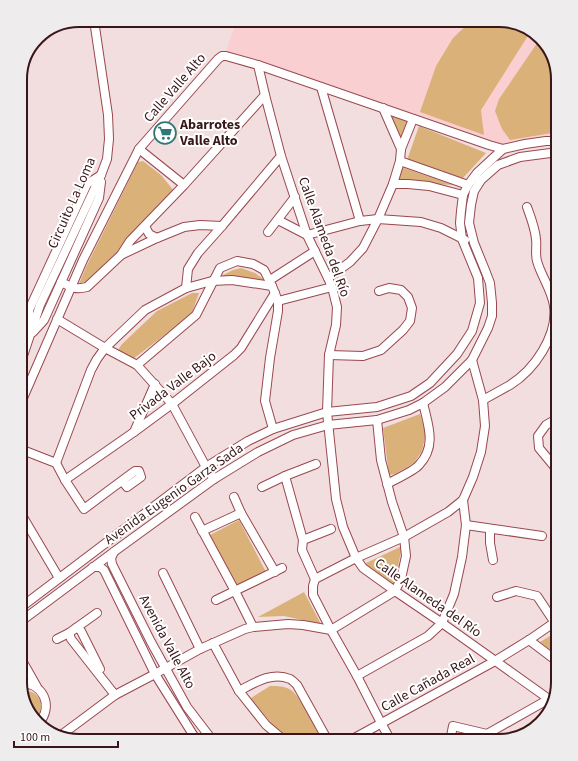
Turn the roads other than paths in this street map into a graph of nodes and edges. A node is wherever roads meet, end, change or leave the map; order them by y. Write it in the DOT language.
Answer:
graph roads {
  1 [pos="95,27"];
  2 [pos="258,65"];
  3 [pos="321,87"];
  4 [pos="265,95"];
  5 [pos="383,108"];
  6 [pos="413,119"];
  7 [pos="551,142"];
  8 [pos="139,149"];
  9 [pos="402,149"];
  10 [pos="503,149"];
  11 [pos="551,153"];
  12 [pos="281,156"];
  13 [pos="400,161"];
  14 [pos="101,175"];
  15 [pos="393,184"];
  16 [pos="468,185"];
  17 [pos="184,186"];
  18 [pos="463,196"];
  19 [pos="295,198"];
  20 [pos="527,207"];
  21 [pos="378,219"];
  22 [pos="278,220"];
  23 [pos="360,221"];
  24 [pos="146,226"];
  25 [pos="222,226"];
  26 [pos="268,232"];
  27 [pos="308,235"];
  28 [pos="157,238"];
  29 [pos="462,239"];
  30 [pos="474,243"];
  31 [pos="315,251"];
  32 [pos="121,256"];
  33 [pos="328,278"];
  34 [pos="212,281"];
  35 [pos="61,282"];
  36 [pos="272,286"];
  37 [pos="72,287"];
  38 [pos="332,287"];
  39 [pos="186,288"];
  40 [pos="379,290"];
  41 [pos="551,295"];
  42 [pos="278,301"];
  43 [pos="57,319"];
  44 [pos="551,332"];
  45 [pos="31,334"];
  46 [pos="27,345"];
  47 [pos="105,348"];
  48 [pos="329,355"];
  49 [pos="472,360"];
  50 [pos="137,365"];
  51 [pos="155,384"];
  52 [pos="27,389"];
  53 [pos="483,400"];
  54 [pos="423,403"];
  55 [pos="172,404"];
  56 [pos="327,412"];
  57 [pos="376,420"];
  58 [pos="551,422"];
  59 [pos="328,425"];
  60 [pos="272,429"];
  61 [pos="134,432"];
  62 [pos="27,452"];
  63 [pos="56,463"];
  64 [pos="551,463"];
  65 [pos="316,464"];
  66 [pos="206,467"];
  67 [pos="285,476"];
  68 [pos="214,479"];
  69 [pos="65,480"];
  70 [pos="122,481"];
  71 [pos="387,484"];
  72 [pos="262,487"];
  73 [pos="234,497"];
  74 [pos="463,500"];
  75 [pos="241,513"];
  76 [pos="195,517"];
  77 [pos="27,524"];
  78 [pos="466,525"];
  79 [pos="331,529"];
  80 [pos="490,529"];
  81 [pos="202,530"];
  82 [pos="542,536"];
  83 [pos="404,537"];
  84 [pos="304,540"];
  85 [pos="115,551"];
  86 [pos="356,558"];
  87 [pos="492,560"];
  88 [pos="93,567"];
  89 [pos="282,568"];
  90 [pos="275,572"];
  91 [pos="163,573"];
  92 [pos="59,578"];
  93 [pos="315,579"];
  94 [pos="235,591"];
  95 [pos="395,591"];
  96 [pos="496,597"];
  97 [pos="216,600"];
  98 [pos="27,603"];
  99 [pos="27,608"];
  100 [pos="33,612"];
  101 [pos="97,613"];
  102 [pos="551,614"];
  103 [pos="27,617"];
  104 [pos="442,623"];
  105 [pos="551,625"];
  106 [pos="253,627"];
  107 [pos="73,630"];
  108 [pos="331,630"];
  109 [pos="57,640"];
  110 [pos="529,640"];
  111 [pos="213,643"];
  112 [pos="200,648"];
  113 [pos="551,657"];
  114 [pos="495,661"];
  115 [pos="166,668"];
  116 [pos="27,669"];
  117 [pos="155,674"];
  118 [pos="357,676"];
  119 [pos="106,682"];
  120 [pos="27,684"];
  121 [pos="37,687"];
  122 [pos="239,691"];
  123 [pos="115,694"];
  124 [pos="548,698"];
  125 [pos="547,702"];
  126 [pos="43,719"];
  127 [pos="381,723"];
  128 [pos="68,733"];
  129 [pos="192,734"];
  130 [pos="208,734"];
  131 [pos="277,734"];
  132 [pos="324,734"];
  133 [pos="361,734"];
  134 [pos="388,734"];
  135 [pos="451,734"];
  136 [pos="475,734"];
  137 [pos="493,734"];
  1 -- 14 [label="street, Circuito La Loma"];
  2 -- 3 [label="street, Calle Valle Alto"];
  2 -- 4 [label="street, Calle Alameda del Río"];
  2 -- 8 [label="street, Calle Valle Alto"];
  3 -- 5 [label="street, Calle Valle Alto"];
  3 -- 23 [label="street"];
  4 -- 12 [label="street, Calle Alameda del Río"];
  4 -- 17 [label="street"];
  5 -- 6 [label="street, Calle Valle Alto"];
  5 -- 9 [label="street"];
  6 -- 9 [label="street"];
  6 -- 10 [label="street, Calle Valle Alto"];
  7 -- 10 [label="street"];
  8 -- 17 [label="street"];
  8 -- 37 [label="street, Calle Valle Alto"];
  9 -- 13 [label="street"];
  10 -- 16 [label="street, Avenida Eugenio Garza Sada"];
  11 -- 30 [label="street, Avenida Eugenio Garza Sada"];
  12 -- 19 [label="street, Calle Alameda del Río"];
  12 -- 25 [label="street"];
  13 -- 15 [label="street"];
  13 -- 16 [label="street"];
  14 -- 35 [label="street"];
  14 -- 45 [label="street, Circuito La Loma"];
  15 -- 18 [label="street"];
  15 -- 21 [label="street"];
  16 -- 18 [label="street, Avenida Eugenio Garza Sada"];
  17 -- 24 [label="street"];
  18 -- 29 [label="street, Avenida Eugenio Garza Sada"];
  19 -- 22 [label="street"];
  19 -- 27 [label="street, Calle Alameda del Río"];
  20 -- 41 [label="street"];
  21 -- 23 [label="street"];
  21 -- 29 [label="street"];
  21 -- 33 [label="street"];
  22 -- 26 [label="street"];
  22 -- 27 [label="street"];
  23 -- 27 [label="street"];
  24 -- 28 [label="street"];
  24 -- 32 [label="street"];
  25 -- 28 [label="street"];
  25 -- 39 [label="street"];
  27 -- 31 [label="street, Calle Alameda del Río"];
  28 -- 32 [label="street"];
  29 -- 30 [label="street"];
  29 -- 56 [label="street, Avenida Eugenio Garza Sada"];
  30 -- 49 [label="street, Avenida Eugenio Garza Sada"];
  31 -- 33 [label="street, Calle Alameda del Río"];
  31 -- 36 [label="street"];
  32 -- 37 [label="street"];
  33 -- 38 [label="street, Calle Alameda del Río"];
  34 -- 36 [label="street"];
  34 -- 36 [label="street"];
  34 -- 39 [label="street"];
  34 -- 50 [label="street"];
  35 -- 37 [label="street"];
  35 -- 45 [label="street"];
  36 -- 42 [label="street"];
  36 -- 55 [label="street, Privada Valle Bajo"];
  37 -- 43 [label="street, Calle Valle Alto"];
  38 -- 42 [label="street"];
  38 -- 48 [label="street, Calle Alameda del Río"];
  39 -- 47 [label="street"];
  40 -- 48 [label="street"];
  42 -- 60 [label="street"];
  43 -- 47 [label="street"];
  43 -- 52 [label="street, Calle Valle Alto"];
  44 -- 53 [label="street"];
  45 -- 46 [label="street, Circuito La Loma"];
  47 -- 50 [label="street"];
  47 -- 63 [label="street"];
  48 -- 56 [label="street, Calle Alameda del Río"];
  49 -- 53 [label="street"];
  49 -- 54 [label="street, Avenida Eugenio Garza Sada"];
  50 -- 51 [label="street"];
  51 -- 55 [label="street"];
  51 -- 61 [label="street"];
  53 -- 74 [label="street"];
  54 -- 57 [label="street, Avenida Eugenio Garza Sada"];
  54 -- 71 [label="street"];
  55 -- 61 [label="street, Privada Valle Bajo"];
  55 -- 66 [label="street"];
  56 -- 59 [label="street, Calle Alameda del Río"];
  56 -- 60 [label="street, Avenida Eugenio Garza Sada"];
  57 -- 59 [label="street, Avenida Eugenio Garza Sada"];
  57 -- 71 [label="street"];
  58 -- 64 [label="street"];
  59 -- 68 [label="street, Avenida Eugenio Garza Sada"];
  59 -- 86 [label="street, Calle Alameda del Río"];
  60 -- 66 [label="street, Avenida Eugenio Garza Sada"];
  61 -- 69 [label="street, Privada Valle Bajo"];
  62 -- 63 [label="street"];
  63 -- 69 [label="street"];
  65 -- 67 [label="street"];
  66 -- 68 [label="street"];
  66 -- 92 [label="street, Avenida Eugenio Garza Sada"];
  67 -- 72 [label="street"];
  67 -- 84 [label="street"];
  68 -- 85 [label="street, Avenida Eugenio Garza Sada"];
  69 -- 70 [label="street"];
  71 -- 83 [label="street"];
  73 -- 75 [label="street"];
  74 -- 78 [label="street"];
  74 -- 83 [label="street"];
  75 -- 81 [label="street"];
  75 -- 90 [label="street"];
  76 -- 81 [label="street"];
  77 -- 92 [label="street"];
  78 -- 80 [label="street"];
  78 -- 104 [label="street"];
  79 -- 84 [label="street"];
  80 -- 82 [label="street"];
  80 -- 87 [label="street"];
  81 -- 94 [label="street"];
  83 -- 86 [label="street"];
  83 -- 95 [label="street"];
  84 -- 93 [label="street"];
  85 -- 88 [label="street, Avenida Eugenio Garza Sada"];
  85 -- 115 [label="street, Avenida Valle Alto"];
  86 -- 93 [label="street"];
  86 -- 95 [label="street, Calle Alameda del Río"];
  88 -- 100 [label="street, Avenida Eugenio Garza Sada"];
  88 -- 117 [label="street, Avenida Valle Alto"];
  89 -- 90 [label="street"];
  90 -- 94 [label="street"];
  91 -- 112 [label="street"];
  92 -- 98 [label="street, Avenida Eugenio Garza Sada"];
  93 -- 108 [label="street"];
  94 -- 97 [label="street"];
  94 -- 106 [label="street"];
  95 -- 104 [label="street, Calle Alameda del Río"];
  95 -- 108 [label="street"];
  96 -- 102 [label="street"];
  99 -- 100 [label="street"];
  100 -- 103 [label="street, Avenida Eugenio Garza Sada"];
  101 -- 107 [label="street"];
  104 -- 114 [label="street, Calle Alameda del Río"];
  104 -- 118 [label="street"];
  105 -- 110 [label="street, Calle Cañada Real"];
  106 -- 108 [label="street"];
  106 -- 111 [label="street"];
  107 -- 109 [label="street"];
  107 -- 119 [label="street"];
  107 -- 119 [label="street"];
  108 -- 118 [label="street"];
  110 -- 113 [label="street"];
  110 -- 114 [label="street, Calle Cañada Real"];
  111 -- 112 [label="street"];
  111 -- 122 [label="street"];
  112 -- 115 [label="street"];
  114 -- 124 [label="street, Calle Alameda del Río"];
  114 -- 127 [label="street, Calle Cañada Real"];
  115 -- 117 [label="street"];
  115 -- 130 [label="street, Avenida Valle Alto"];
  116 -- 121 [label="street"];
  117 -- 123 [label="street"];
  117 -- 129 [label="street, Avenida Valle Alto"];
  118 -- 127 [label="street"];
  119 -- 123 [label="street"];
  120 -- 121 [label="street"];
  121 -- 126 [label="street"];
  122 -- 131 [label="street"];
  122 -- 132 [label="street"];
  123 -- 128 [label="street"];
  125 -- 137 [label="street"];
  127 -- 133 [label="street, Calle Cañada Real"];
  127 -- 134 [label="street"];
  135 -- 136 [label="street"];
}
